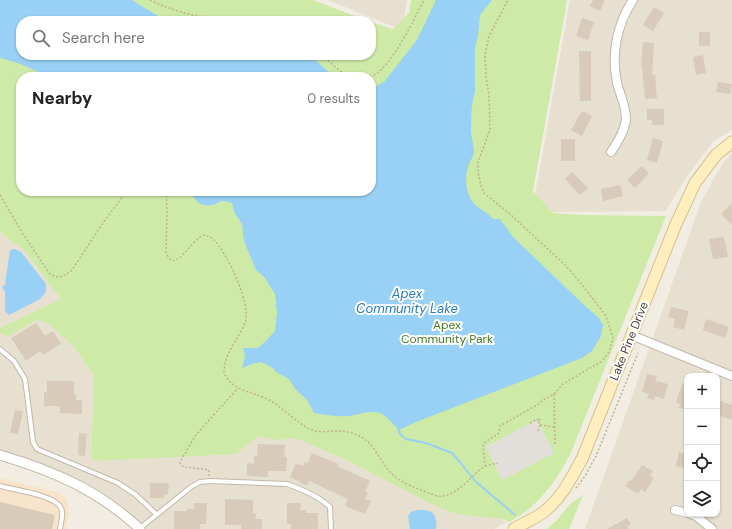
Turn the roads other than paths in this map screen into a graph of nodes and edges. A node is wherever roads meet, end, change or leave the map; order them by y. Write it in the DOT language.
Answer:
graph roads {
  1 [pos="633,0"];
  2 [pos="732,142"];
  3 [pos="611,152"];
  4 [pos="631,335"];
  5 [pos="0,348"];
  6 [pos="732,376"];
  7 [pos="0,455"];
  8 [pos="0,486"];
  9 [pos="675,510"];
  10 [pos="684,512"];
  11 [pos="156,514"];
  12 [pos="697,517"];
  13 [pos="60,529"];
  14 [pos="139,529"];
  15 [pos="331,529"];
  16 [pos="514,529"];
  17 [pos="712,529"];
  1 -- 3 [label="street"];
  2 -- 4 [label="main road, Lake Pine Drive"];
  4 -- 6 [label="street"];
  4 -- 16 [label="main road, Lake Pine Drive"];
  5 -- 11 [label="lane"];
  7 -- 14 [label="street"];
  8 -- 13 [label="lane"];
  9 -- 10 [label="street"];
  11 -- 14 [label="lane"];
  11 -- 15 [label="lane"];
  12 -- 17 [label="street"];
}
